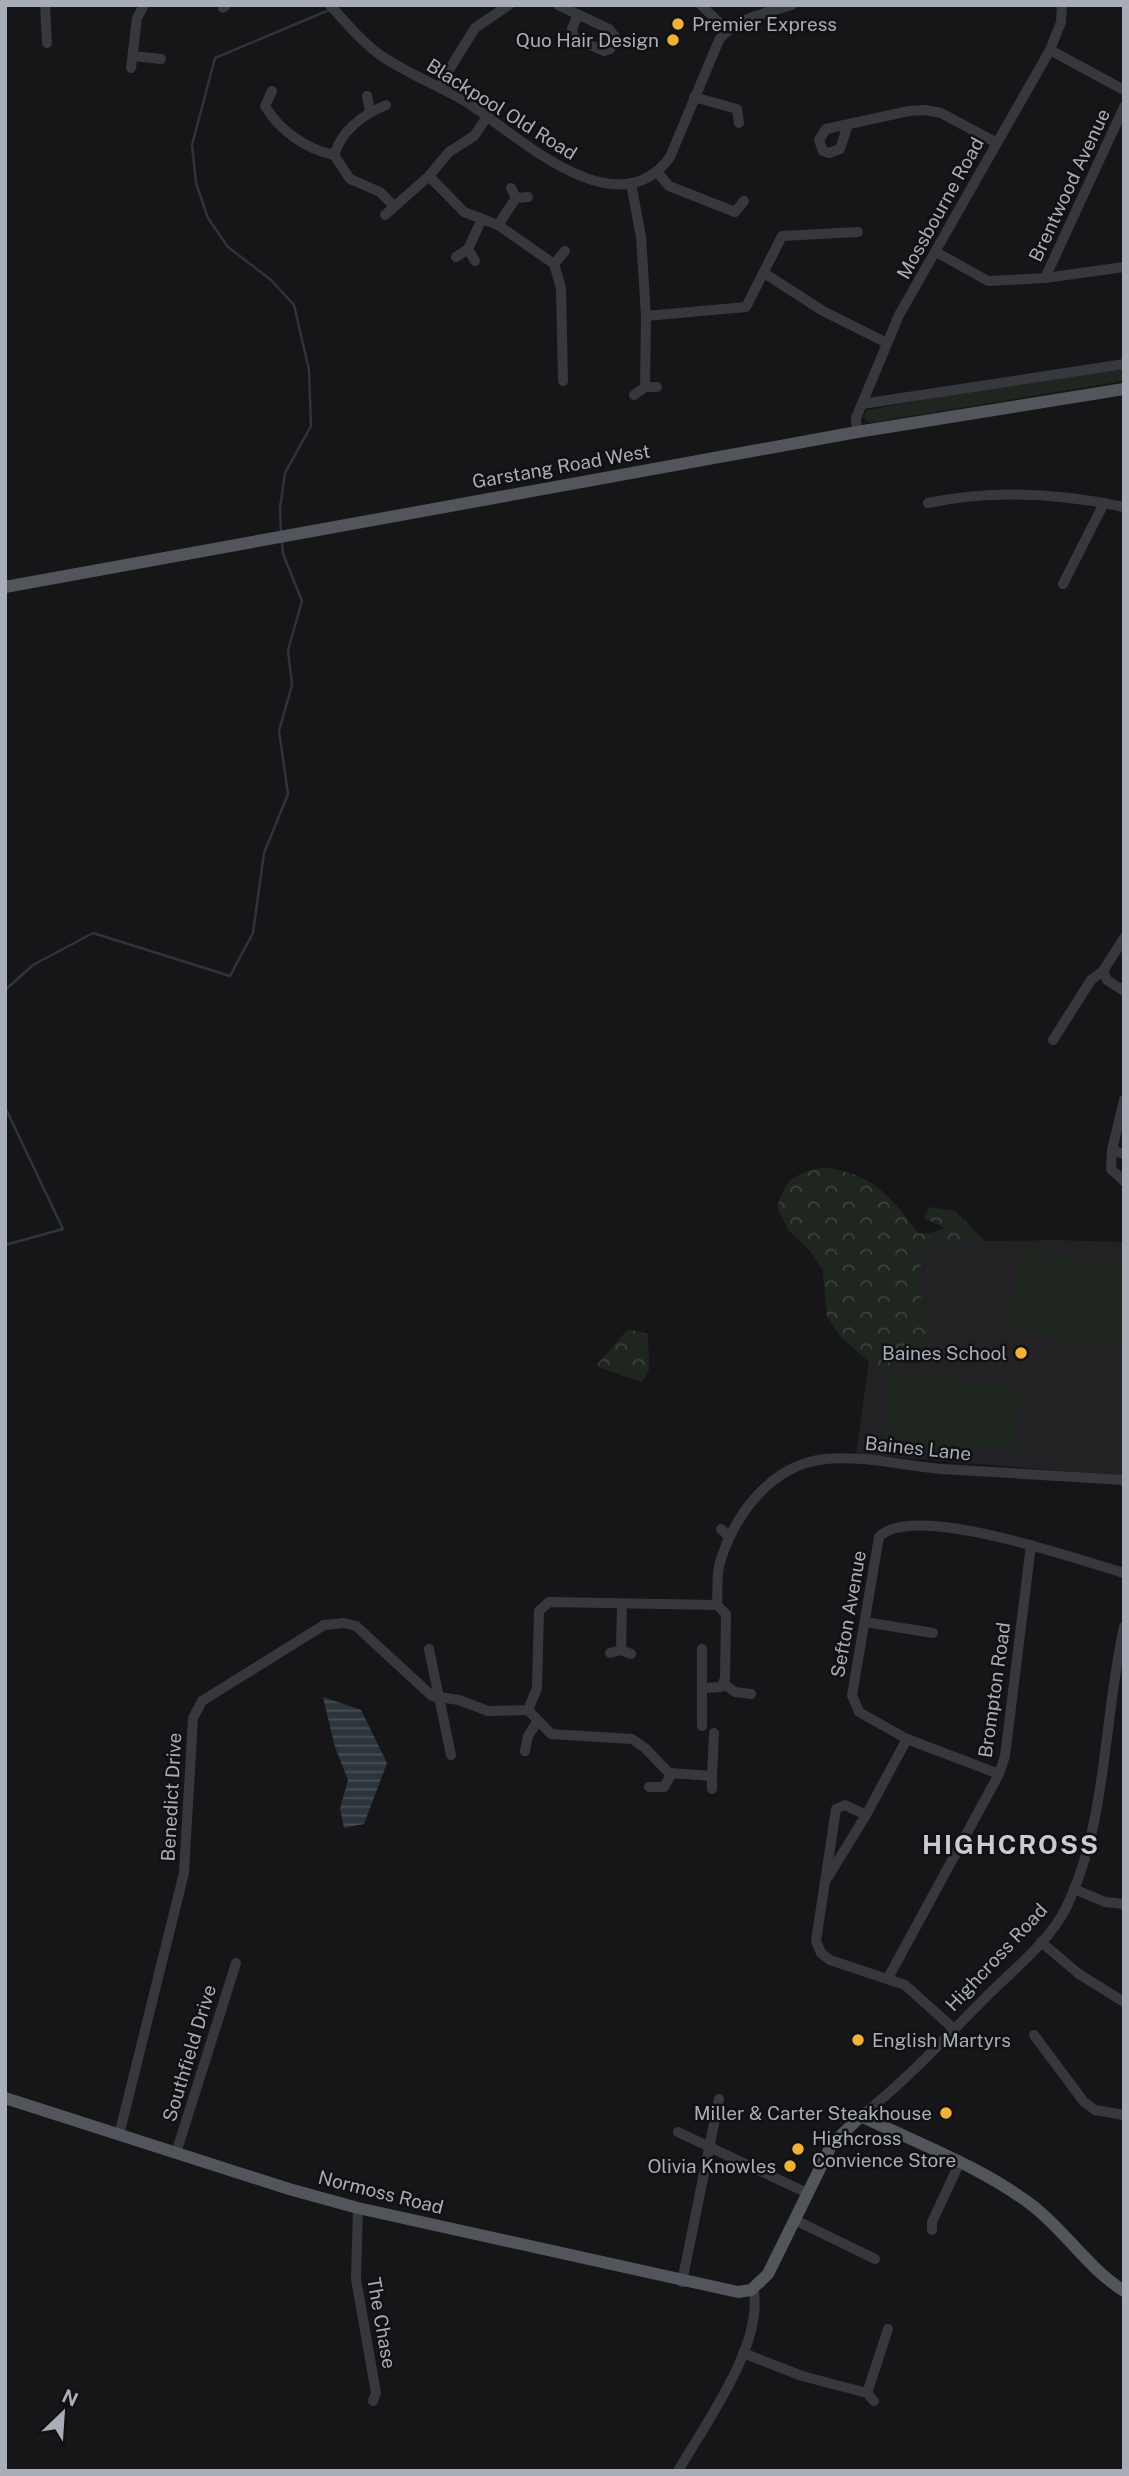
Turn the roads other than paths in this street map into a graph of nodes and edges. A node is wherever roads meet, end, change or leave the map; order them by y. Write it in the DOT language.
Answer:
graph roads {
  1 [pos="45,5"];
  2 [pos="509,5"];
  3 [pos="558,5"];
  4 [pos="701,5"];
  5 [pos="792,5"];
  6 [pos="1062,5"];
  7 [pos="140,6"];
  8 [pos="332,7"];
  9 [pos="578,15"];
  10 [pos="727,30"];
  11 [pos="47,43"];
  12 [pos="1050,50"];
  13 [pos="133,57"];
  14 [pos="160,60"];
  15 [pos="131,68"];
  16 [pos="439,86"];
  17 [pos="1124,90"];
  18 [pos="272,91"];
  19 [pos="366,96"];
  20 [pos="694,97"];
  21 [pos="386,105"];
  22 [pos="1124,107"];
  23 [pos="370,111"];
  24 [pos="487,117"];
  25 [pos="739,123"];
  26 [pos="848,125"];
  27 [pos="997,143"];
  28 [pos="334,155"];
  29 [pos="658,173"];
  30 [pos="429,176"];
  31 [pos="631,183"];
  32 [pos="528,197"];
  33 [pos="744,201"];
  34 [pos="394,206"];
  35 [pos="385,215"];
  36 [pos="481,221"];
  37 [pos="498,225"];
  38 [pos="858,232"];
  39 [pos="468,249"];
  40 [pos="565,251"];
  41 [pos="936,251"];
  42 [pos="456,257"];
  43 [pos="475,261"];
  44 [pos="554,264"];
  45 [pos="1124,267"];
  46 [pos="764,273"];
  47 [pos="1045,278"];
  48 [pos="551,316"];
  49 [pos="646,316"];
  50 [pos="562,320"];
  51 [pos="887,343"];
  52 [pos="1124,364"];
  53 [pos="562,381"];
  54 [pos="645,387"];
  55 [pos="656,387"];
  56 [pos="1124,389"];
  57 [pos="634,395"];
  58 [pos="862,404"];
  59 [pos="857,432"];
  60 [pos="928,503"];
  61 [pos="1104,503"];
  62 [pos="1124,508"];
  63 [pos="1063,584"];
  64 [pos="5,587"];
  65 [pos="1124,938"];
  66 [pos="1103,971"];
  67 [pos="1124,992"];
  68 [pos="1053,1041"];
  69 [pos="1124,1100"];
  70 [pos="1112,1150"];
  71 [pos="1124,1154"];
  72 [pos="1124,1181"];
  73 [pos="1124,1480"];
  74 [pos="720,1529"];
  75 [pos="729,1537"];
  76 [pos="1031,1545"];
  77 [pos="1124,1573"];
  78 [pos="622,1605"];
  79 [pos="717,1605"];
  80 [pos="865,1622"];
  81 [pos="1124,1627"];
  82 [pos="933,1633"];
  83 [pos="429,1649"];
  84 [pos="702,1649"];
  85 [pos="610,1653"];
  86 [pos="724,1684"];
  87 [pos="706,1688"];
  88 [pos="751,1694"];
  89 [pos="439,1698"];
  90 [pos="528,1710"];
  91 [pos="537,1722"];
  92 [pos="702,1726"];
  93 [pos="714,1734"];
  94 [pos="907,1739"];
  95 [pos="525,1751"];
  96 [pos="451,1755"];
  97 [pos="671,1773"];
  98 [pos="999,1774"];
  99 [pos="712,1776"];
  100 [pos="649,1787"];
  101 [pos="712,1789"];
  102 [pos="866,1815"];
  103 [pos="828,1877"];
  104 [pos="1074,1889"];
  105 [pos="1124,1904"];
  106 [pos="1041,1942"];
  107 [pos="236,1963"];
  108 [pos="888,1978"];
  109 [pos="1124,2002"];
  110 [pos="954,2029"];
  111 [pos="1034,2035"];
  112 [pos="5,2098"];
  113 [pos="719,2099"];
  114 [pos="1124,2115"];
  115 [pos="861,2116"];
  116 [pos="678,2132"];
  117 [pos="119,2135"];
  118 [pos="710,2146"];
  119 [pos="176,2153"];
  120 [pos="960,2162"];
  121 [pos="807,2193"];
  122 [pos="358,2208"];
  123 [pos="795,2221"];
  124 [pos="932,2230"];
  125 [pos="875,2259"];
  126 [pos="682,2282"];
  127 [pos="753,2287"];
  128 [pos="1124,2291"];
  129 [pos="888,2329"];
  130 [pos="743,2353"];
  131 [pos="373,2401"];
  132 [pos="678,2471"];
  1 -- 11 [label="street"];
  2 -- 16 [label="street"];
  3 -- 9 [label="street"];
  4 -- 10 [label="street"];
  5 -- 10 [label="street"];
  6 -- 12 [label="street, Mossbourne Road"];
  7 -- 13 [label="street"];
  8 -- 16 [label="street, Blackpool Old Road"];
  9 -- 9 [label="street"];
  10 -- 20 [label="street"];
  12 -- 17 [label="street"];
  12 -- 27 [label="street, Mossbourne Road"];
  13 -- 14 [label="street"];
  13 -- 15 [label="street"];
  16 -- 24 [label="street, Blackpool Old Road"];
  18 -- 28 [label="street"];
  19 -- 23 [label="street"];
  20 -- 25 [label="street"];
  20 -- 29 [label="street"];
  21 -- 23 [label="street"];
  22 -- 47 [label="street, Brentwood Avenue"];
  23 -- 28 [label="street"];
  24 -- 30 [label="street"];
  24 -- 31 [label="street, Blackpool Old Road"];
  26 -- 27 [label="street"];
  27 -- 41 [label="street, Mossbourne Road"];
  28 -- 34 [label="street"];
  29 -- 31 [label="street, Blackpool Old Road"];
  29 -- 33 [label="street"];
  30 -- 34 [label="street"];
  30 -- 36 [label="street"];
  31 -- 49 [label="street"];
  32 -- 37 [label="street"];
  34 -- 35 [label="street"];
  36 -- 37 [label="street"];
  36 -- 39 [label="street"];
  37 -- 44 [label="street"];
  38 -- 46 [label="street"];
  39 -- 42 [label="street"];
  39 -- 43 [label="street"];
  40 -- 44 [label="street"];
  41 -- 47 [label="street"];
  41 -- 51 [label="street, Mossbourne Road"];
  44 -- 50 [label="street"];
  45 -- 47 [label="street"];
  46 -- 49 [label="street"];
  46 -- 51 [label="street"];
  48 -- 50 [label="street"];
  49 -- 54 [label="street"];
  50 -- 53 [label="street"];
  51 -- 58 [label="street, Mossbourne Road"];
  52 -- 58 [label="street"];
  54 -- 55 [label="street"];
  54 -- 57 [label="street"];
  56 -- 59 [label="main road, Garstang Road West"];
  58 -- 59 [label="street, Mossbourne Road"];
  59 -- 64 [label="main road, Garstang Road West"];
  60 -- 61 [label="street"];
  61 -- 62 [label="street"];
  61 -- 63 [label="street"];
  65 -- 66 [label="street"];
  66 -- 67 [label="street"];
  66 -- 68 [label="street"];
  69 -- 70 [label="street"];
  70 -- 71 [label="street"];
  70 -- 72 [label="street"];
  73 -- 75 [label="street, Baines Lane"];
  74 -- 75 [label="street"];
  75 -- 79 [label="street"];
  76 -- 77 [label="street, Sefton Avenue"];
  76 -- 80 [label="street, Sefton Avenue"];
  76 -- 98 [label="street, Brompton Road"];
  78 -- 79 [label="street"];
  78 -- 85 [label="street"];
  78 -- 90 [label="street"];
  79 -- 86 [label="street"];
  80 -- 82 [label="street"];
  80 -- 94 [label="street, Sefton Avenue"];
  81 -- 104 [label="street, Highcross Road"];
  83 -- 89 [label="street"];
  84 -- 87 [label="street"];
  86 -- 87 [label="street"];
  86 -- 88 [label="street"];
  87 -- 92 [label="street"];
  89 -- 90 [label="street, Benedict Drive"];
  89 -- 96 [label="street"];
  89 -- 117 [label="street, Benedict Drive"];
  90 -- 91 [label="street"];
  91 -- 95 [label="street"];
  91 -- 97 [label="street"];
  93 -- 99 [label="street"];
  94 -- 98 [label="street, Sefton Avenue"];
  94 -- 102 [label="street"];
  97 -- 99 [label="street"];
  97 -- 100 [label="street"];
  98 -- 108 [label="street, Brompton Road"];
  99 -- 101 [label="street"];
  102 -- 103 [label="street"];
  102 -- 103 [label="street"];
  103 -- 108 [label="street"];
  104 -- 105 [label="street"];
  104 -- 106 [label="street, Highcross Road"];
  106 -- 109 [label="street"];
  106 -- 110 [label="street, Highcross Road"];
  107 -- 119 [label="street, Southfield Drive"];
  108 -- 110 [label="street"];
  110 -- 115 [label="street, Highcross Road"];
  111 -- 114 [label="street"];
  112 -- 117 [label="main road, Normoss Road"];
  113 -- 118 [label="street"];
  115 -- 120 [label="main road"];
  115 -- 121 [label="main road, Highcross Road"];
  116 -- 118 [label="street"];
  117 -- 119 [label="main road, Normoss Road"];
  118 -- 121 [label="street"];
  118 -- 126 [label="street"];
  119 -- 122 [label="main road, Normoss Road"];
  120 -- 124 [label="street"];
  120 -- 128 [label="main road"];
  121 -- 123 [label="main road, Highcross Road"];
  122 -- 126 [label="main road, Normoss Road"];
  122 -- 131 [label="street, The Chase"];
  123 -- 125 [label="street"];
  123 -- 127 [label="main road, Highcross Road"];
  126 -- 127 [label="main road, Normoss Road"];
  127 -- 130 [label="street"];
  129 -- 130 [label="street"];
  130 -- 132 [label="street"];
}
